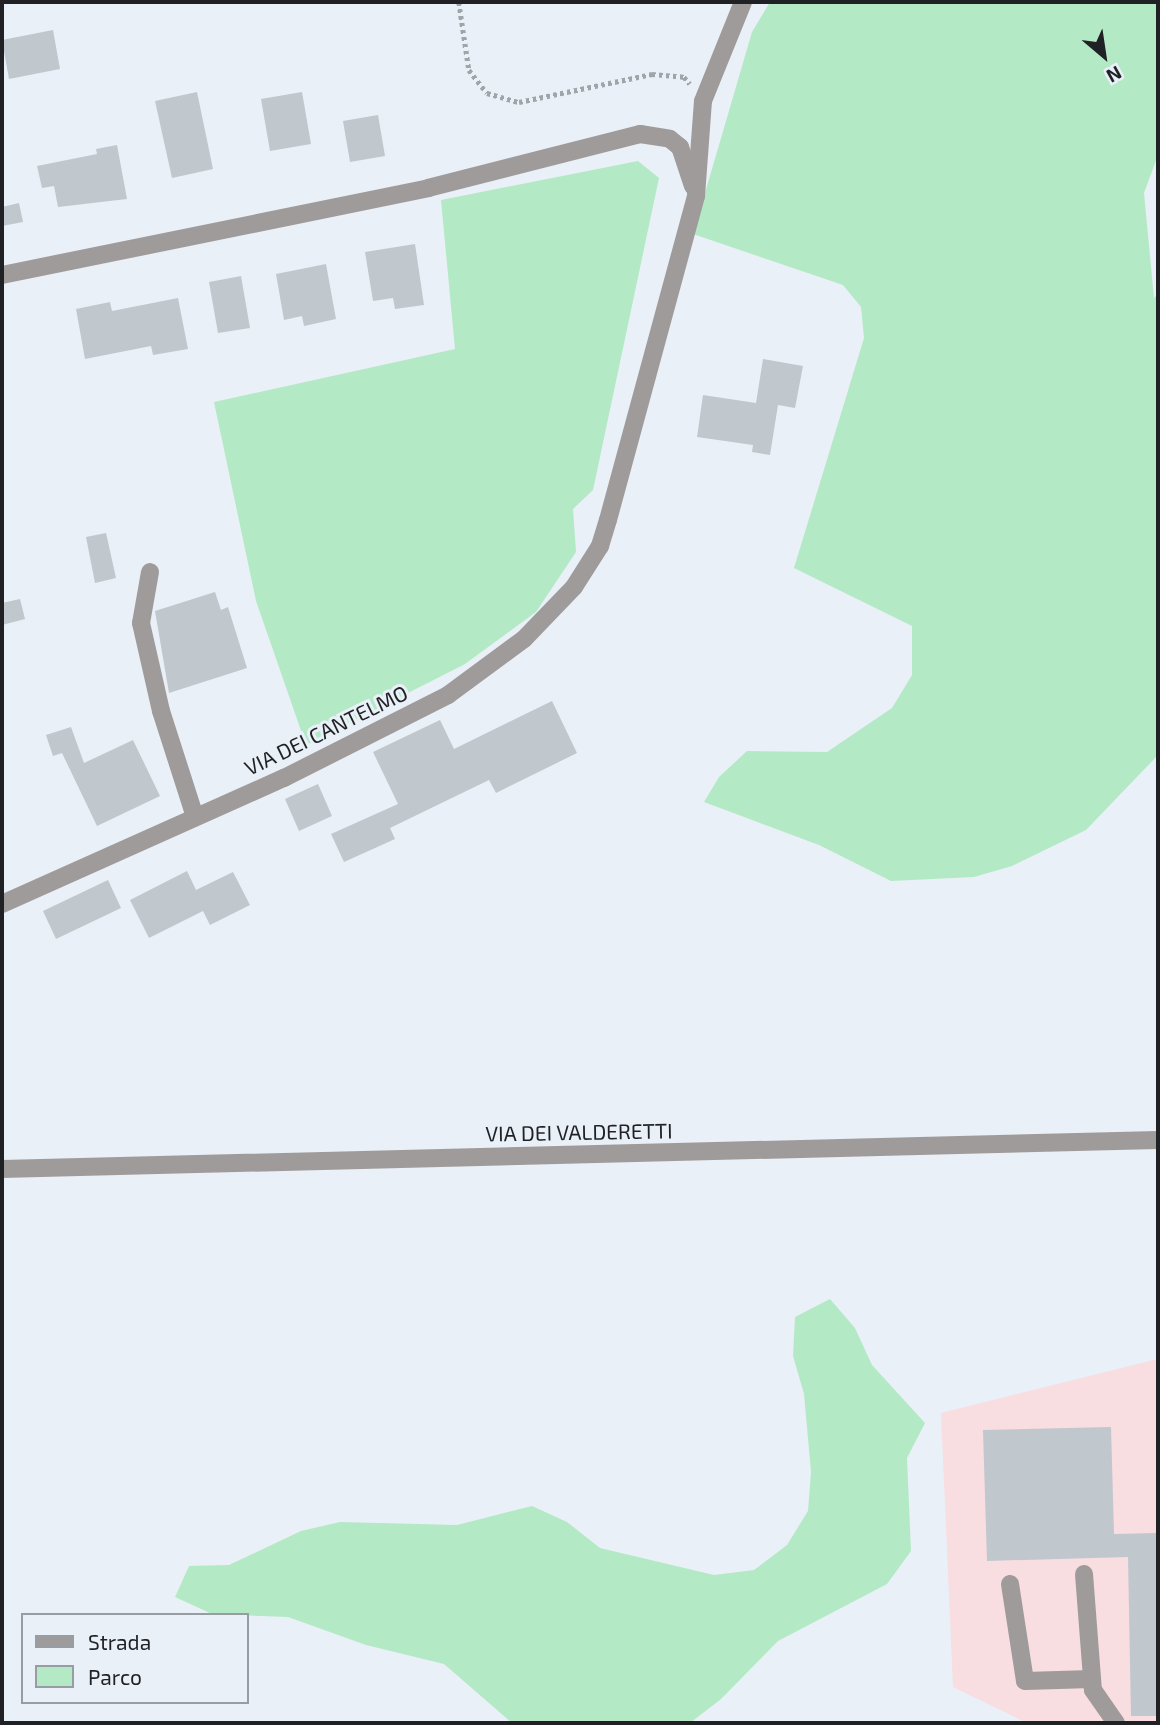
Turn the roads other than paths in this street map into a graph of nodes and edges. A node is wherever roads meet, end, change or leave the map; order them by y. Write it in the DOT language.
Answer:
graph roads {
  1 [pos="743,2"];
  2 [pos="696,196"];
  3 [pos="2,275"];
  4 [pos="150,572"];
  5 [pos="195,817"];
  6 [pos="2,904"];
  7 [pos="1158,1140"];
  8 [pos="2,1169"];
  9 [pos="1084,1574"];
  10 [pos="1010,1584"];
  11 [pos="1092,1679"];
  12 [pos="1116,1723"];
  1 -- 2 [label="street, VIA DEI CANTELMO"];
  2 -- 3 [label="street"];
  2 -- 5 [label="street, VIA DEI CANTELMO"];
  4 -- 5 [label="street"];
  5 -- 6 [label="street, VIA DEI CANTELMO"];
  7 -- 8 [label="street, VIA DEI VALDERETTI"];
  9 -- 11 [label="street"];
  10 -- 11 [label="street"];
  11 -- 12 [label="street"];
}
